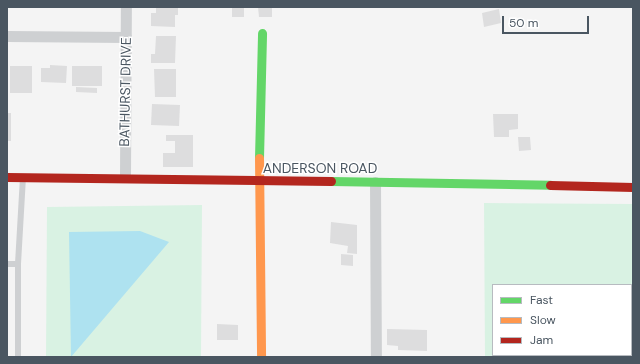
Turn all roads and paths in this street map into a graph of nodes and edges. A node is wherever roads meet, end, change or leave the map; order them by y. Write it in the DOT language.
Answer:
graph roads {
  1 [pos="126,7"];
  2 [pos="262,33"];
  3 [pos="7,36"];
  4 [pos="126,37"];
  5 [pos="7,177"];
  6 [pos="23,177"];
  7 [pos="124,177"];
  8 [pos="258,182"];
  9 [pos="375,182"];
  10 [pos="633,188"];
  11 [pos="7,264"];
  12 [pos="18,264"];
  13 [pos="18,357"];
  14 [pos="261,357"];
  15 [pos="376,357"];
  1 -- 4 [label="street, BATHURST DRIVE"];
  2 -- 8 [label="street"];
  3 -- 4 [label="street"];
  4 -- 7 [label="street, BATHURST DRIVE"];
  5 -- 6 [label="street, ANDERSON ROAD"];
  6 -- 7 [label="street, ANDERSON ROAD"];
  6 -- 12 [label="lane"];
  7 -- 8 [label="street, ANDERSON ROAD"];
  8 -- 9 [label="street, ANDERSON ROAD"];
  8 -- 14 [label="street"];
  9 -- 10 [label="street, ANDERSON ROAD"];
  9 -- 15 [label="street"];
  11 -- 12 [label="lane"];
  12 -- 13 [label="lane"];
}
